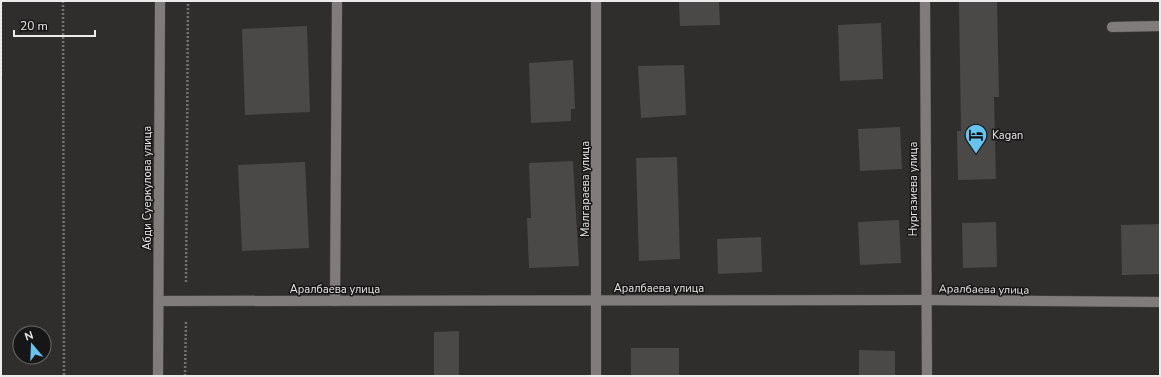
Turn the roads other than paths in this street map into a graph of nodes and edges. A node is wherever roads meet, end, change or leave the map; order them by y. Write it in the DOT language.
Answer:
graph roads {
  1 [pos="160,1"];
  2 [pos="337,1"];
  3 [pos="596,1"];
  4 [pos="924,1"];
  5 [pos="1160,26"];
  6 [pos="1112,27"];
  7 [pos="597,300"];
  8 [pos="926,300"];
  9 [pos="159,301"];
  10 [pos="335,301"];
  11 [pos="1160,302"];
  12 [pos="158,376"];
  13 [pos="596,376"];
  14 [pos="927,376"];
  1 -- 9 [label="street, Абди Суеркулова улица"];
  2 -- 10 [label="street"];
  3 -- 7 [label="street, Малгараева улица"];
  4 -- 8 [label="street, Нургазиева улица"];
  5 -- 6 [label="street"];
  7 -- 8 [label="street, Аралбаева улица"];
  7 -- 10 [label="street, Аралбаева улица"];
  7 -- 13 [label="street, Малгараева улица"];
  8 -- 11 [label="street, Аралбаева улица"];
  8 -- 14 [label="street, Нургазиева улица"];
  9 -- 10 [label="street, Аралбаева улица"];
  9 -- 12 [label="street, Абди Суеркулова улица"];
}
